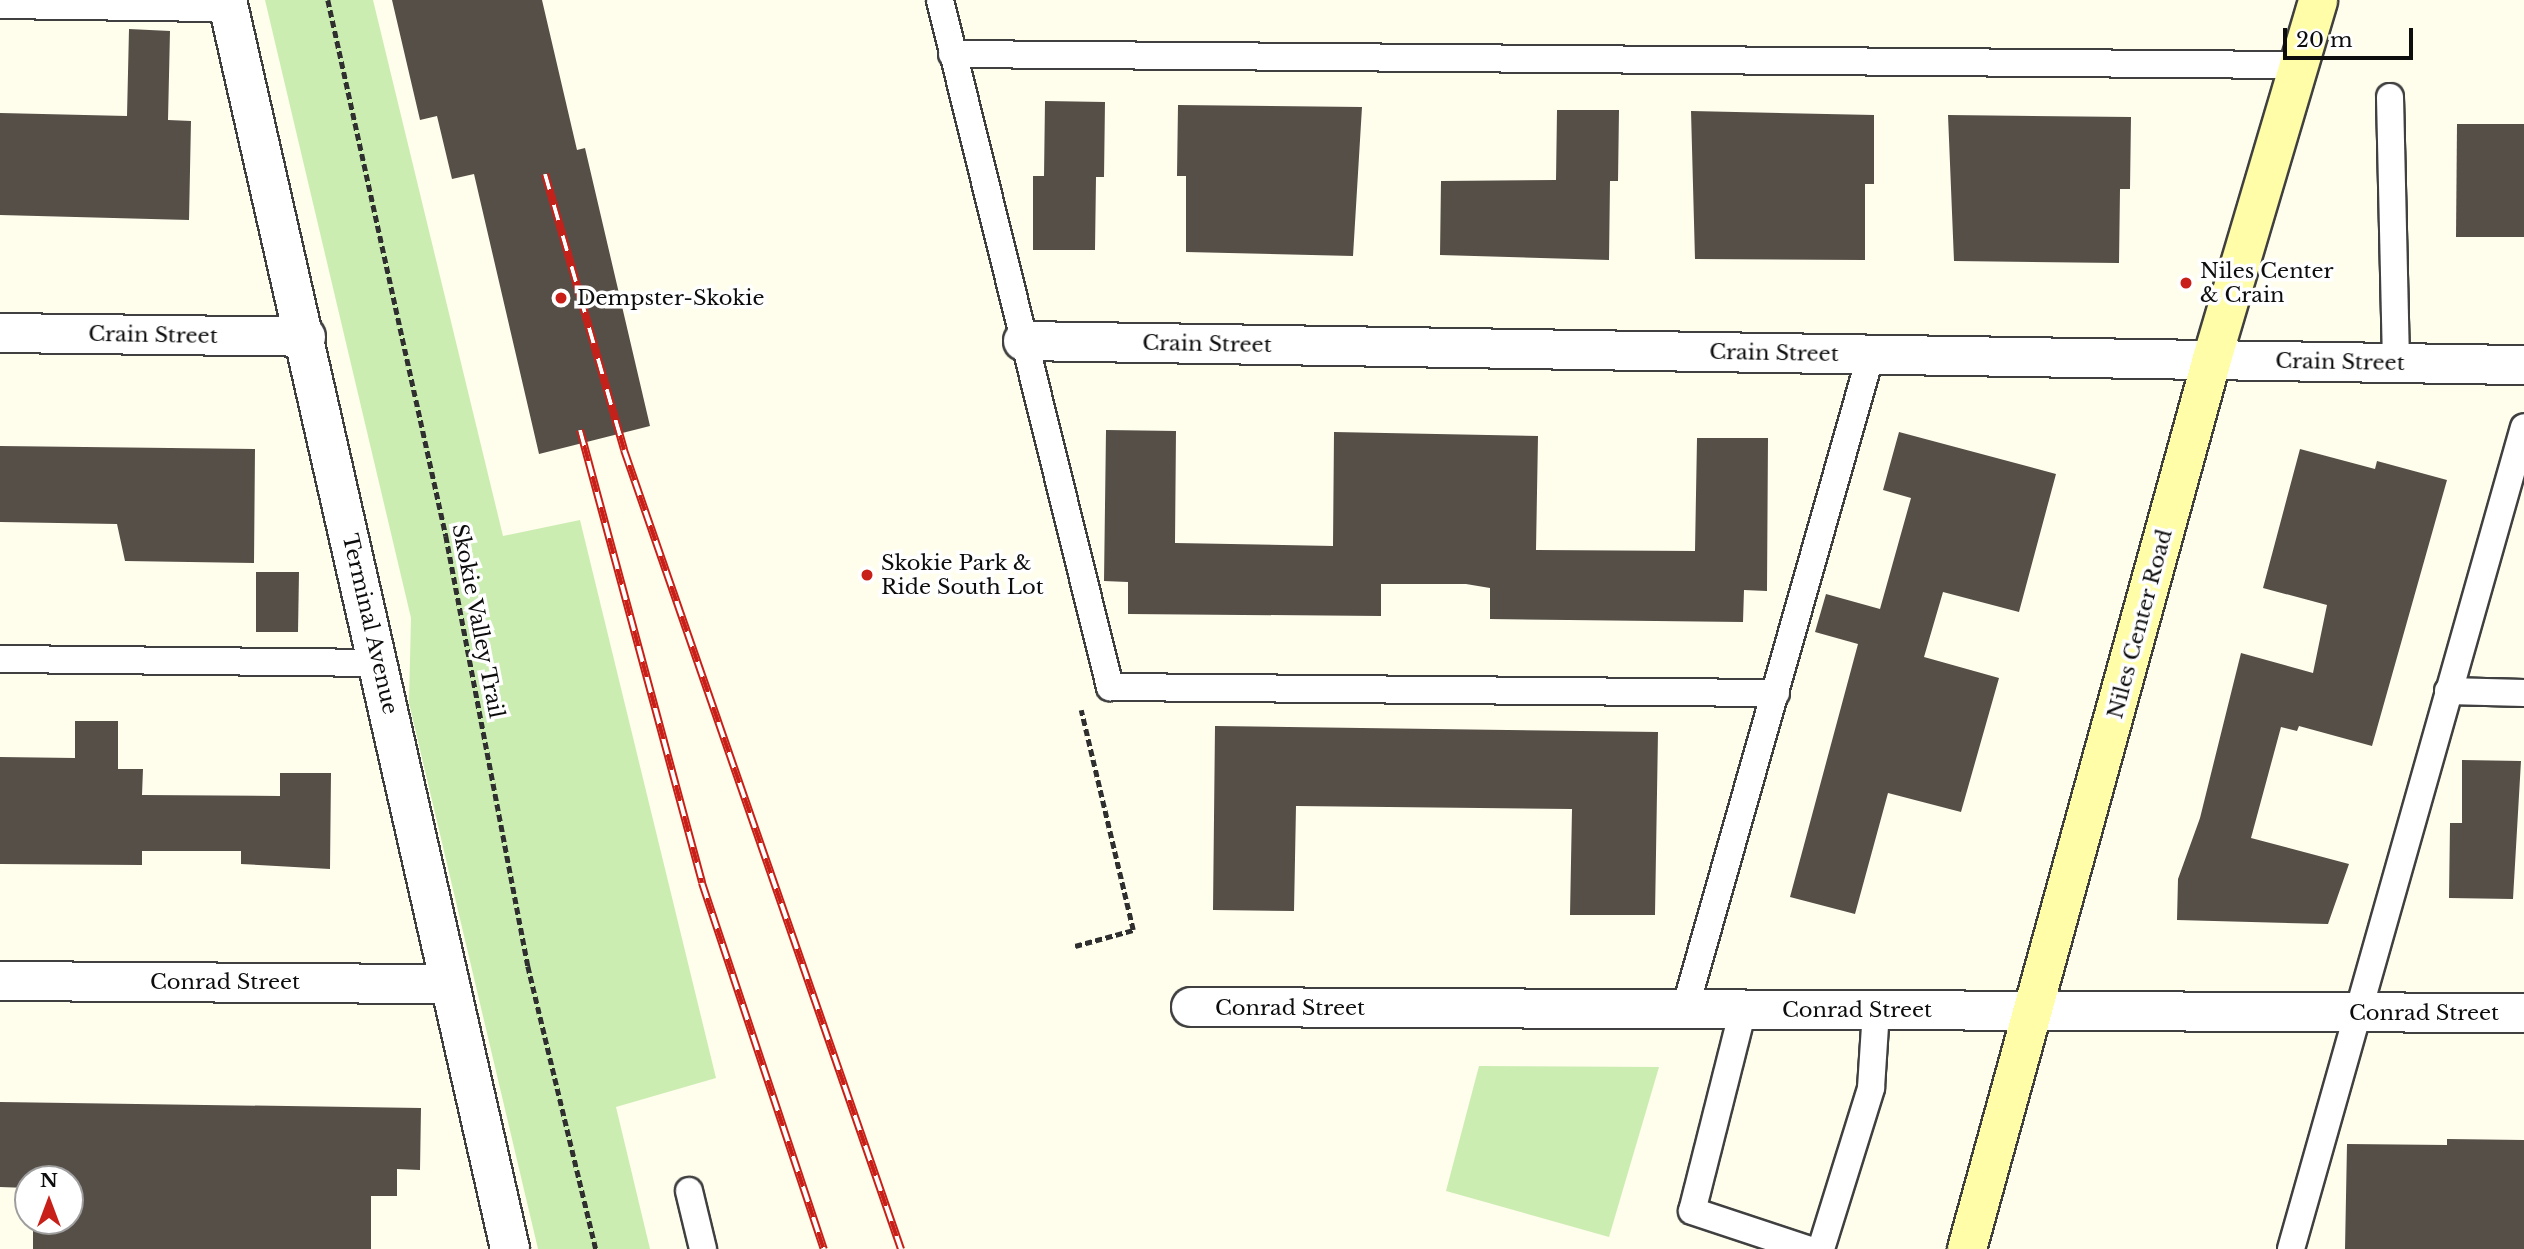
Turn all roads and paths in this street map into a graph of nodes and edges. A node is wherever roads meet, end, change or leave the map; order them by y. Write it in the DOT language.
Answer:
graph roads {
  1 [pos="328,0"];
  2 [pos="940,0"];
  3 [pos="2318,0"];
  4 [pos="228,4"];
  5 [pos="0,5"];
  6 [pos="952,54"];
  7 [pos="2300,65"];
  8 [pos="2390,97"];
  9 [pos="0,333"];
  10 [pos="306,337"];
  11 [pos="1023,341"];
  12 [pos="1871,354"];
  13 [pos="2212,359"];
  14 [pos="2396,362"];
  15 [pos="2524,365"];
  16 [pos="2524,427"];
  17 [pos="0,659"];
  18 [pos="379,663"];
  19 [pos="2448,691"];
  20 [pos="1776,693"];
  21 [pos="2524,693"];
  22 [pos="0,981"];
  23 [pos="450,984"];
  24 [pos="1191,1007"];
  25 [pos="1685,1010"];
  26 [pos="1743,1010"];
  27 [pos="1876,1010"];
  28 [pos="2034,1012"];
  29 [pos="2354,1012"];
  30 [pos="2524,1013"];
  31 [pos="690,1191"];
  32 [pos="510,1249"];
  33 [pos="596,1249"];
  34 [pos="703,1249"];
  35 [pos="1807,1249"];
  36 [pos="1821,1249"];
  37 [pos="1967,1249"];
  38 [pos="2291,1249"];
  1 -- 33 [label="path, Skokie Valley Trail"];
  2 -- 6 [label="lane"];
  3 -- 7 [label="main road, Niles Center Road"];
  4 -- 5 [label="lane"];
  4 -- 10 [label="street, Terminal Avenue"];
  6 -- 7 [label="lane"];
  6 -- 11 [label="lane"];
  7 -- 13 [label="main road, Niles Center Road"];
  8 -- 14 [label="lane"];
  9 -- 10 [label="street, Crain Street"];
  10 -- 18 [label="street, Terminal Avenue"];
  11 -- 12 [label="street, Crain Street"];
  11 -- 20 [label="lane"];
  12 -- 13 [label="street, Crain Street"];
  12 -- 20 [label="lane"];
  13 -- 14 [label="street, Crain Street"];
  13 -- 28 [label="main road, Niles Center Road"];
  14 -- 15 [label="street, Crain Street"];
  16 -- 19 [label="lane"];
  17 -- 18 [label="lane"];
  18 -- 23 [label="street, Terminal Avenue"];
  19 -- 21 [label="lane"];
  19 -- 29 [label="lane"];
  20 -- 25 [label="lane"];
  22 -- 23 [label="street, Conrad Street"];
  23 -- 32 [label="street, Terminal Avenue"];
  24 -- 25 [label="street, Conrad Street"];
  25 -- 26 [label="street, Conrad Street"];
  26 -- 27 [label="street, Conrad Street"];
  26 -- 35 [label="lane"];
  27 -- 28 [label="street, Conrad Street"];
  27 -- 36 [label="lane"];
  28 -- 29 [label="street, Conrad Street"];
  28 -- 37 [label="main road, Niles Center Road"];
  29 -- 30 [label="street, Conrad Street"];
  29 -- 38 [label="lane"];
  31 -- 34 [label="lane"];
}
